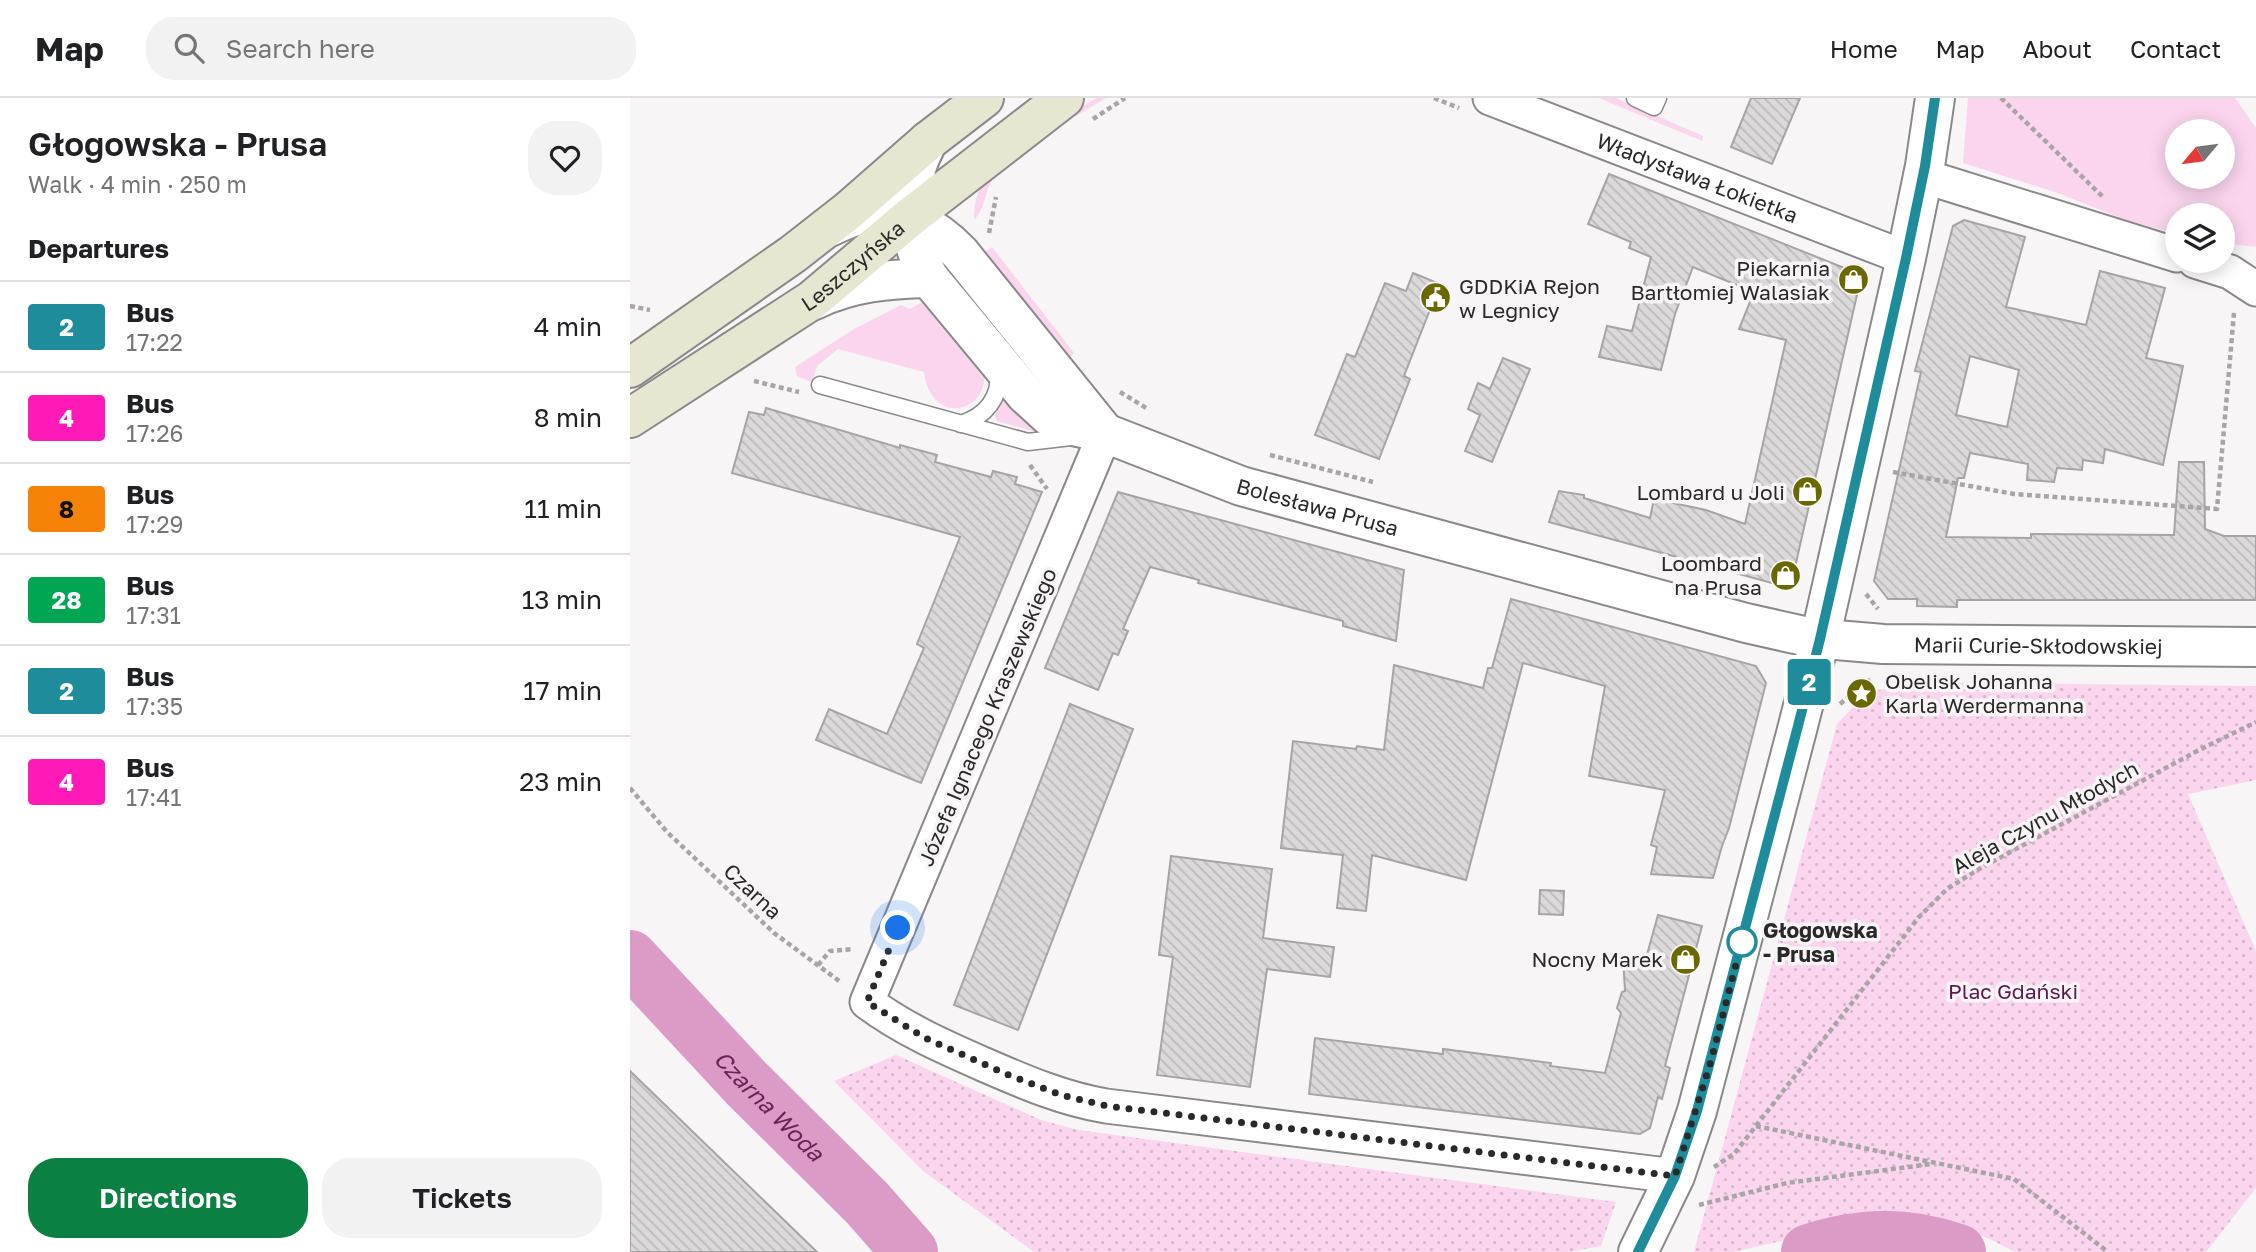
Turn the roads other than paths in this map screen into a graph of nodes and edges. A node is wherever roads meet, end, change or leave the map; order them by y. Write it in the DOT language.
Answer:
graph roads {
  1 [pos="984,98"];
  2 [pos="1064,98"];
  3 [pos="1490,98"];
  4 [pos="1635,98"];
  5 [pos="1658,98"];
  6 [pos="1935,98"];
  7 [pos="1539,107"];
  8 [pos="928,141"];
  9 [pos="967,173"];
  10 [pos="1923,176"];
  11 [pos="909,218"];
  12 [pos="825,228"];
  13 [pos="2165,251"];
  14 [pos="960,253"];
  15 [pos="1906,258"];
  16 [pos="2223,273"];
  17 [pos="929,278"];
  18 [pos="2247,283"];
  19 [pos="812,300"];
  20 [pos="997,361"];
  21 [pos="630,368"];
  22 [pos="820,385"];
  23 [pos="630,418"];
  24 [pos="961,424"];
  25 [pos="1105,433"];
  26 [pos="1820,639"];
  27 [pos="2256,647"];
  28 [pos="1683,1192"];
  29 [pos="1638,1252"];
  1 -- 8 [label="main road"];
  2 -- 9 [label="main road, Leszczyńska"];
  3 -- 7 [label="street, Władysława Łokietka"];
  4 -- 5 [label="lane"];
  6 -- 10 [label="street"];
  7 -- 15 [label="street, Władysława Łokietka"];
  8 -- 11 [label="street"];
  8 -- 12 [label="main road"];
  9 -- 11 [label="main road, Leszczyńska"];
  9 -- 14 [label="street"];
  10 -- 13 [label="street"];
  10 -- 15 [label="street"];
  11 -- 12 [label="street"];
  11 -- 14 [label="street"];
  11 -- 17 [label="street"];
  11 -- 19 [label="main road, Leszczyńska"];
  12 -- 21 [label="main road"];
  14 -- 25 [label="street"];
  15 -- 26 [label="street"];
  16 -- 18 [label="street"];
  17 -- 19 [label="street"];
  17 -- 20 [label="street"];
  19 -- 23 [label="main road, Leszczyńska"];
  20 -- 24 [label="lane"];
  20 -- 25 [label="street"];
  22 -- 24 [label="lane, Bolesława Prusa"];
  24 -- 25 [label="lane, Bolesława Prusa"];
  25 -- 26 [label="street, Bolesława Prusa"];
  25 -- 28 [label="street, Józefa Ignacego Kraszewskiego"];
  26 -- 27 [label="street, Marii Curie-Skłodowskiej"];
  26 -- 28 [label="street"];
  28 -- 29 [label="street"];
}
